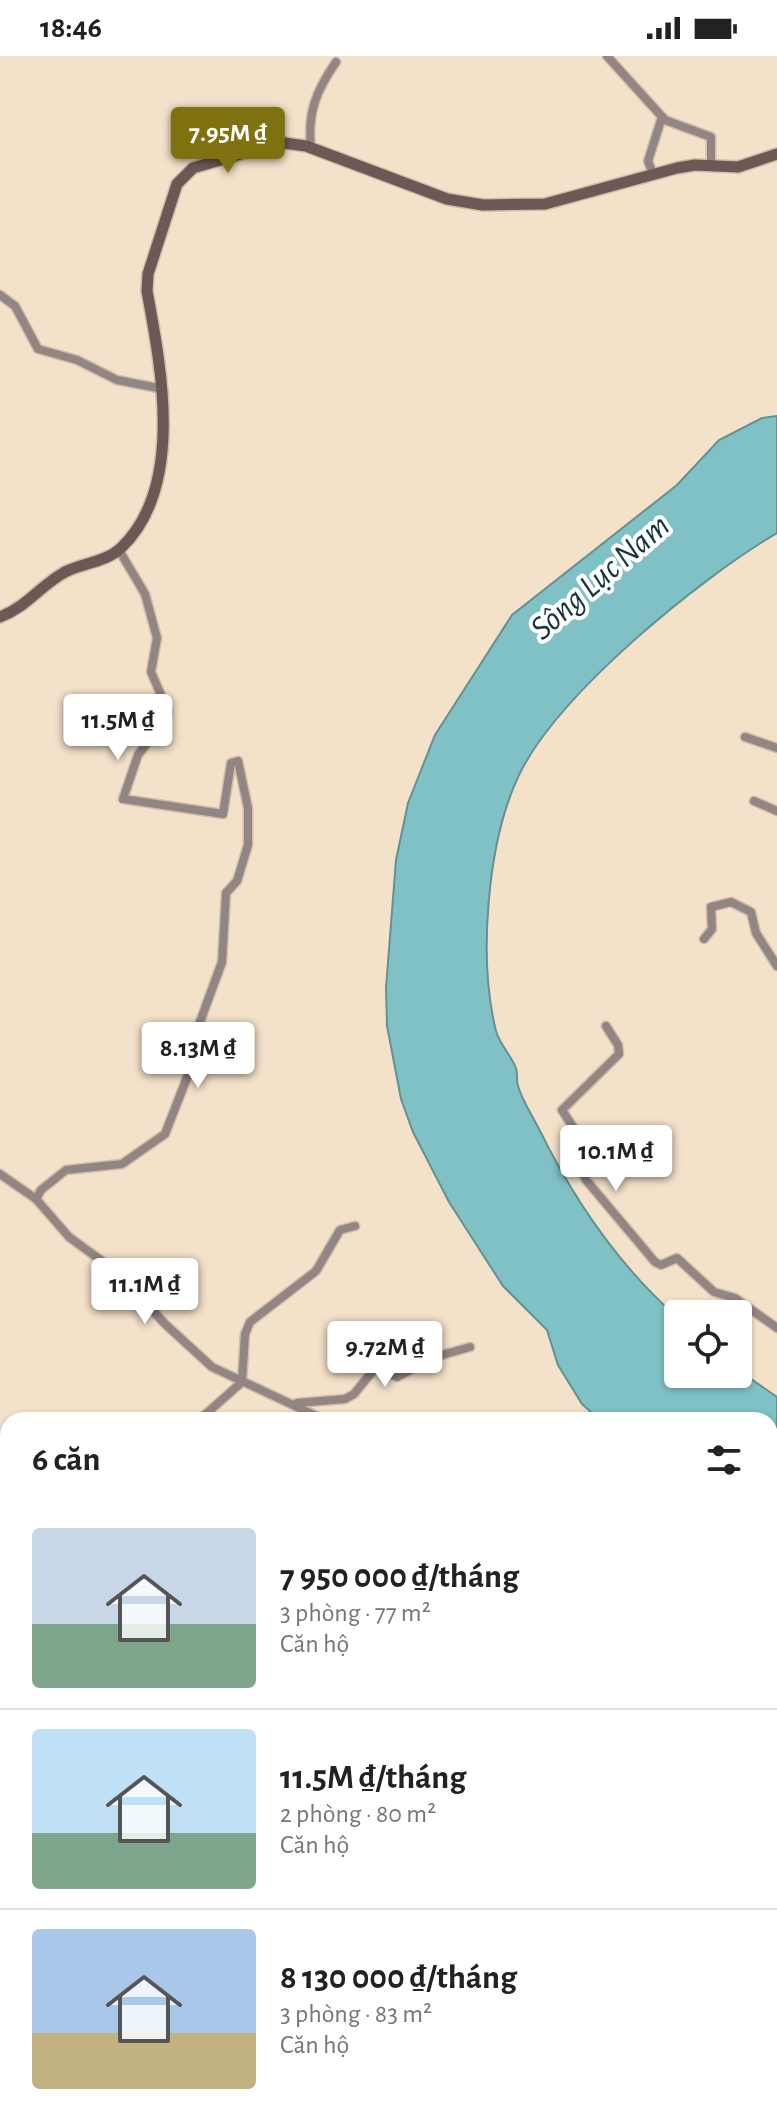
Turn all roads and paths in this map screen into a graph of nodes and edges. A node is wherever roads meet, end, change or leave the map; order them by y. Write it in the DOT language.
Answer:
graph roads {
  1 [pos="607,56"];
  2 [pos="336,62"];
  3 [pos="662,117"];
  4 [pos="311,149"];
  5 [pos="777,154"];
  6 [pos="711,166"];
  7 [pos="653,174"];
  8 [pos="0,295"];
  9 [pos="163,389"];
  10 [pos="119,550"];
  11 [pos="0,617"];
  12 [pos="745,737"];
  13 [pos="777,748"];
  14 [pos="754,801"];
  15 [pos="777,811"];
  16 [pos="704,939"];
  17 [pos="777,966"];
  18 [pos="606,1026"];
  19 [pos="0,1174"];
  20 [pos="36,1199"];
  21 [pos="355,1226"];
  22 [pos="777,1328"];
  23 [pos="470,1347"];
  24 [pos="242,1382"];
  25 [pos="296,1404"];
  26 [pos="310,1410"];
  27 [pos="208,1412"];
  28 [pos="313,1412"];
  1 -- 3 [label="street"];
  2 -- 4 [label="street"];
  3 -- 6 [label="street"];
  3 -- 7 [label="street"];
  4 -- 7 [label="street"];
  4 -- 9 [label="street"];
  5 -- 6 [label="street"];
  6 -- 7 [label="street"];
  8 -- 9 [label="street"];
  9 -- 10 [label="street"];
  10 -- 11 [label="street"];
  10 -- 20 [label="street"];
  12 -- 13 [label="street"];
  14 -- 15 [label="street"];
  16 -- 17 [label="street"];
  18 -- 22 [label="street"];
  19 -- 20 [label="street"];
  20 -- 24 [label="street"];
  21 -- 24 [label="street"];
  23 -- 25 [label="street"];
  24 -- 25 [label="street"];
  24 -- 27 [label="street"];
  25 -- 26 [label="street"];
  26 -- 28 [label="street"];
}
